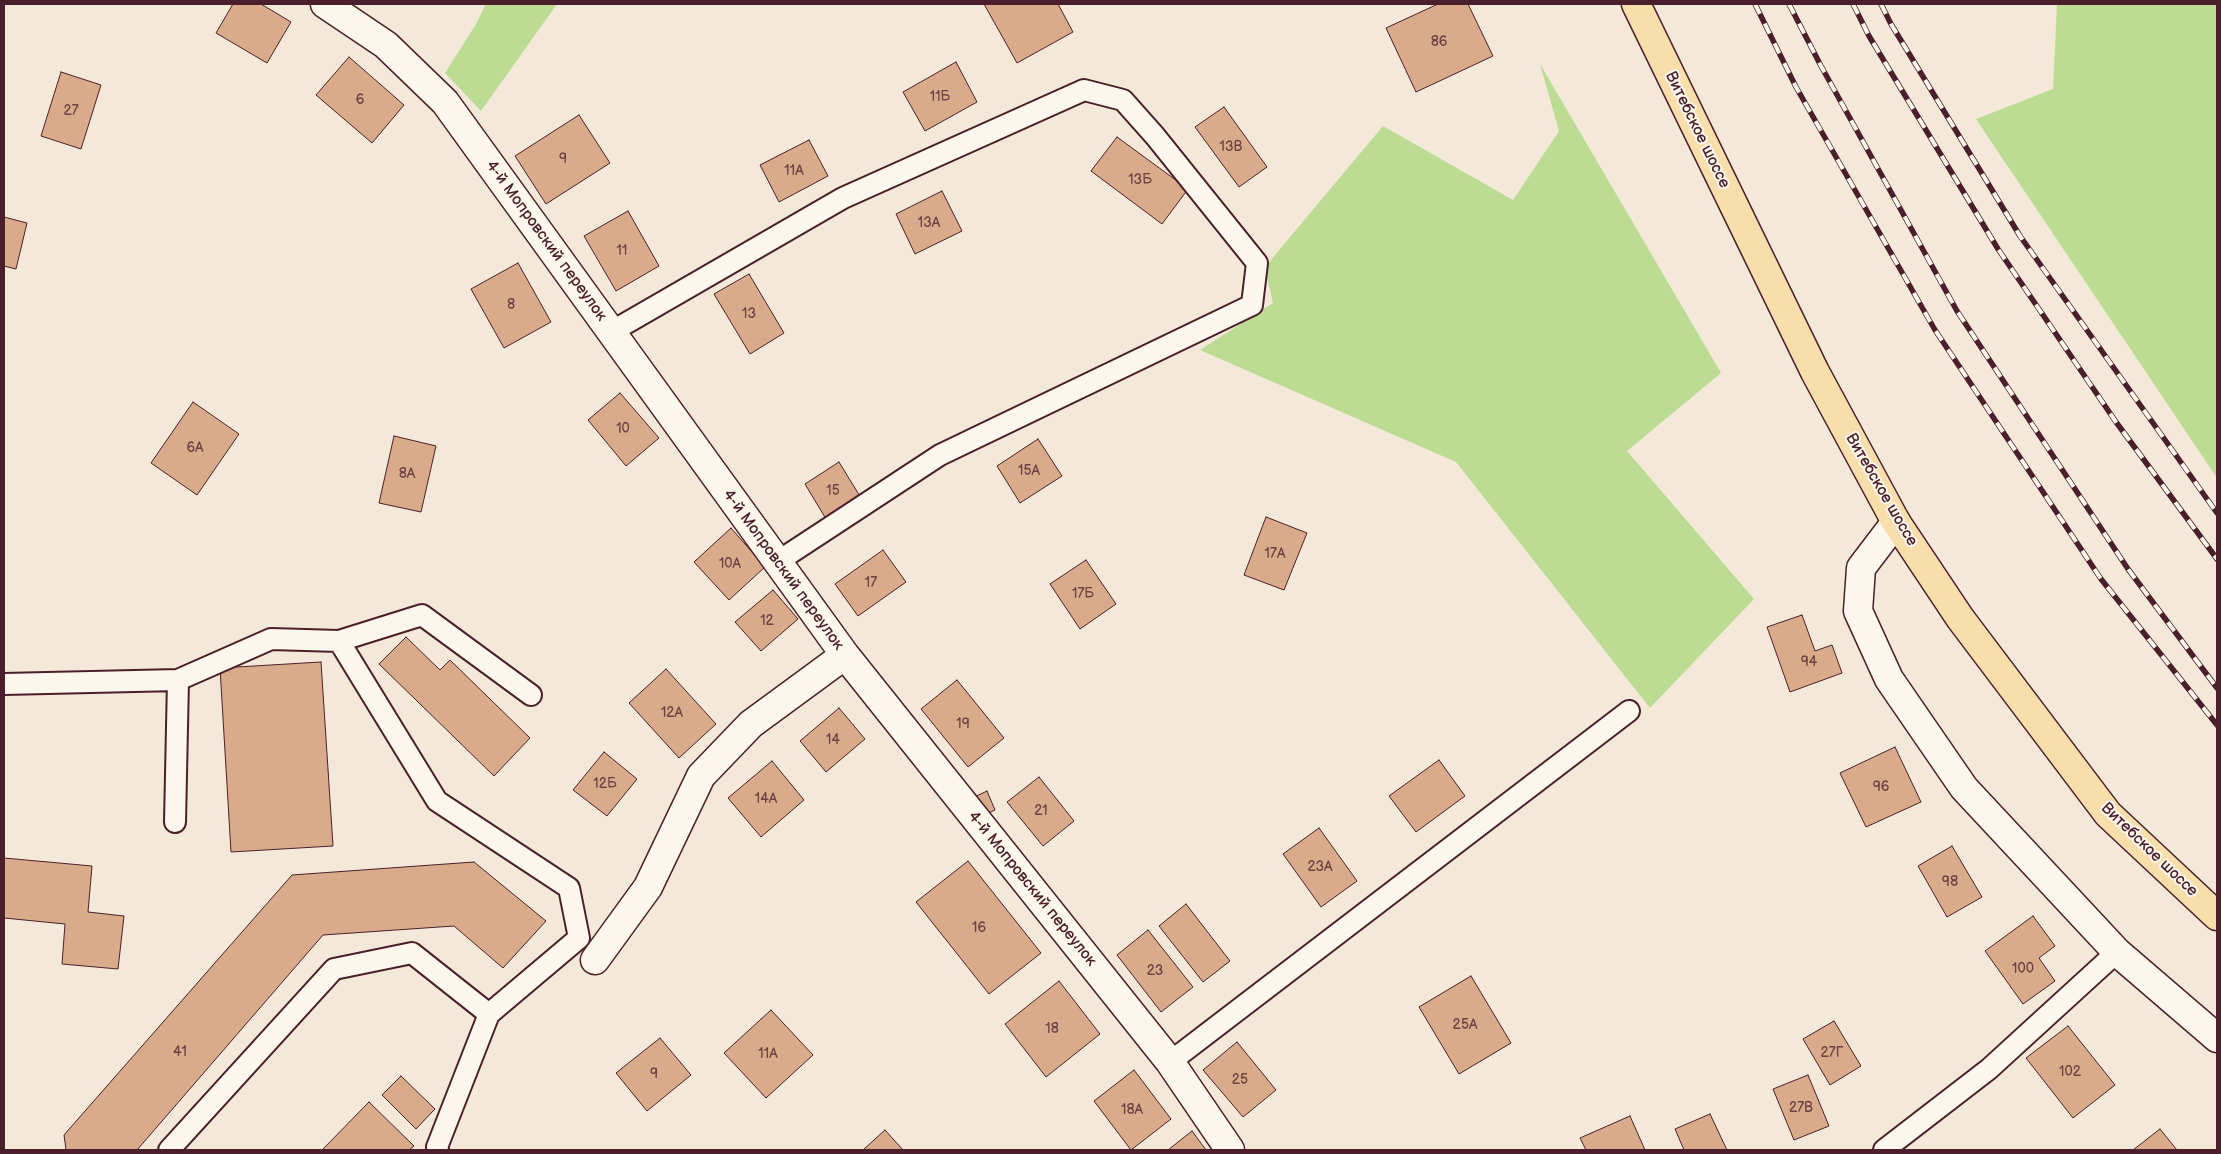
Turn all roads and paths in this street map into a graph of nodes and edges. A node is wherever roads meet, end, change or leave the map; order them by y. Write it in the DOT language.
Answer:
graph roads {
  1 [pos="325,4"];
  2 [pos="1636,4"];
  3 [pos="611,332"];
  4 [pos="1896,522"];
  5 [pos="778,562"];
  6 [pos="339,641"];
  7 [pos="845,655"];
  8 [pos="178,680"];
  9 [pos="4,684"];
  10 [pos="531,695"];
  11 [pos="1629,711"];
  12 [pos="175,822"];
  13 [pos="2217,916"];
  14 [pos="2117,952"];
  15 [pos="595,960"];
  16 [pos="489,1014"];
  17 [pos="2217,1038"];
  18 [pos="1170,1062"];
  19 [pos="169,1150"];
  20 [pos="438,1150"];
  21 [pos="1230,1150"];
  22 [pos="1884,1150"];
  1 -- 3 [label="street, 4-й Мопровский переулок"];
  2 -- 4 [label="main road, Витебское шоссе"];
  3 -- 5 [label="street, 4-й Мопровский переулок"];
  3 -- 5 [label="lane"];
  4 -- 13 [label="main road, Витебское шоссе"];
  4 -- 14 [label="street"];
  5 -- 7 [label="street, 4-й Мопровский переулок"];
  6 -- 8 [label="lane"];
  6 -- 10 [label="lane"];
  6 -- 16 [label="lane"];
  7 -- 15 [label="street"];
  7 -- 18 [label="street, 4-й Мопровский переулок"];
  8 -- 9 [label="lane"];
  8 -- 12 [label="lane"];
  11 -- 18 [label="lane"];
  14 -- 17 [label="street"];
  14 -- 22 [label="lane"];
  16 -- 19 [label="lane"];
  16 -- 20 [label="lane"];
  18 -- 21 [label="street, 4-й Мопровский переулок"];
}
